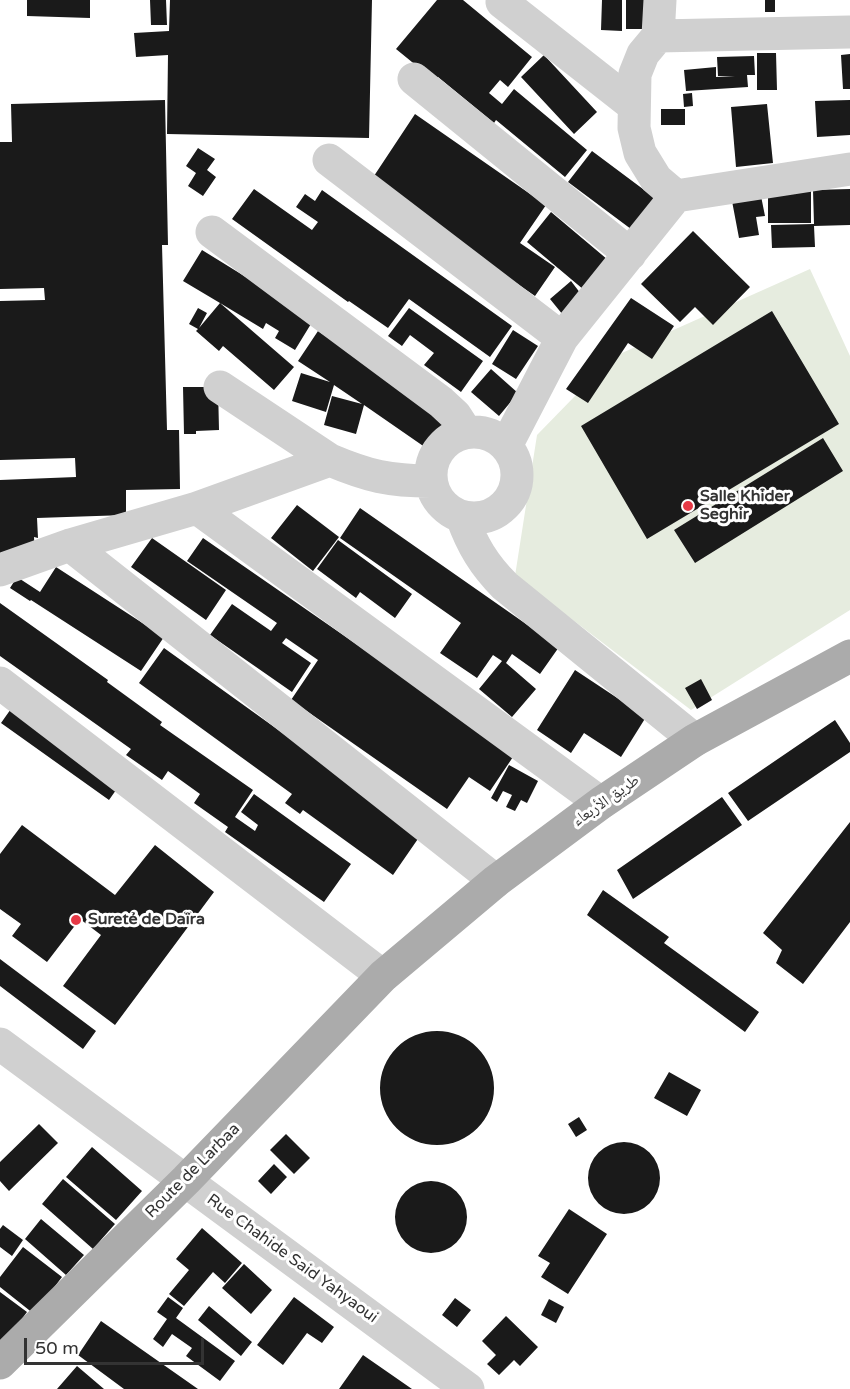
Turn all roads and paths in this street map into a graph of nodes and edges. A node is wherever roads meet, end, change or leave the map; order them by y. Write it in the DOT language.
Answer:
graph roads {
  1 [pos="660,0"];
  2 [pos="502,2"];
  3 [pos="850,32"];
  4 [pos="657,36"];
  5 [pos="414,79"];
  6 [pos="633,105"];
  7 [pos="329,160"];
  8 [pos="850,169"];
  9 [pos="676,196"];
  10 [pos="212,232"];
  11 [pos="630,254"];
  12 [pos="562,338"];
  13 [pos="220,387"];
  14 [pos="466,432"];
  15 [pos="506,446"];
  16 [pos="330,460"];
  17 [pos="431,481"];
  18 [pos="197,508"];
  19 [pos="462,517"];
  20 [pos="70,545"];
  21 [pos="0,570"];
  22 [pos="850,656"];
  23 [pos="0,683"];
  24 [pos="694,741"];
  25 [pos="601,803"];
  26 [pos="496,881"];
  27 [pos="383,976"];
  28 [pos="0,1044"];
  29 [pos="186,1180"];
  30 [pos="0,1363"];
  31 [pos="460,1387"];
  1 -- 4 [label="street"];
  2 -- 6 [label="street"];
  3 -- 4 [label="street"];
  4 -- 6 [label="street"];
  5 -- 11 [label="street"];
  6 -- 9 [label="street"];
  7 -- 12 [label="street"];
  8 -- 9 [label="street"];
  9 -- 11 [label="street"];
  10 -- 14 [label="street"];
  11 -- 12 [label="street"];
  12 -- 15 [label="street"];
  13 -- 16 [label="street"];
  14 -- 15 [label="street"];
  14 -- 17 [label="street"];
  15 -- 19 [label="street"];
  16 -- 17 [label="street"];
  16 -- 18 [label="street"];
  17 -- 19 [label="street"];
  18 -- 20 [label="street"];
  18 -- 25 [label="street"];
  19 -- 24 [label="street"];
  20 -- 21 [label="street"];
  20 -- 26 [label="street"];
  22 -- 24 [label="main road, طريق الأربعاء"];
  23 -- 27 [label="street"];
  24 -- 25 [label="main road, طريق الأربعاء"];
  25 -- 26 [label="main road, طريق الأربعاء"];
  26 -- 27 [label="main road, طريق الأربعاء"];
  27 -- 29 [label="main road, Route de Larbaa"];
  28 -- 29 [label="street, Rue Chahide Said Yahyaoui"];
  29 -- 30 [label="main road, Route de Larbaa"];
  29 -- 31 [label="street, Rue Chahide Said Yahyaoui"];
}
